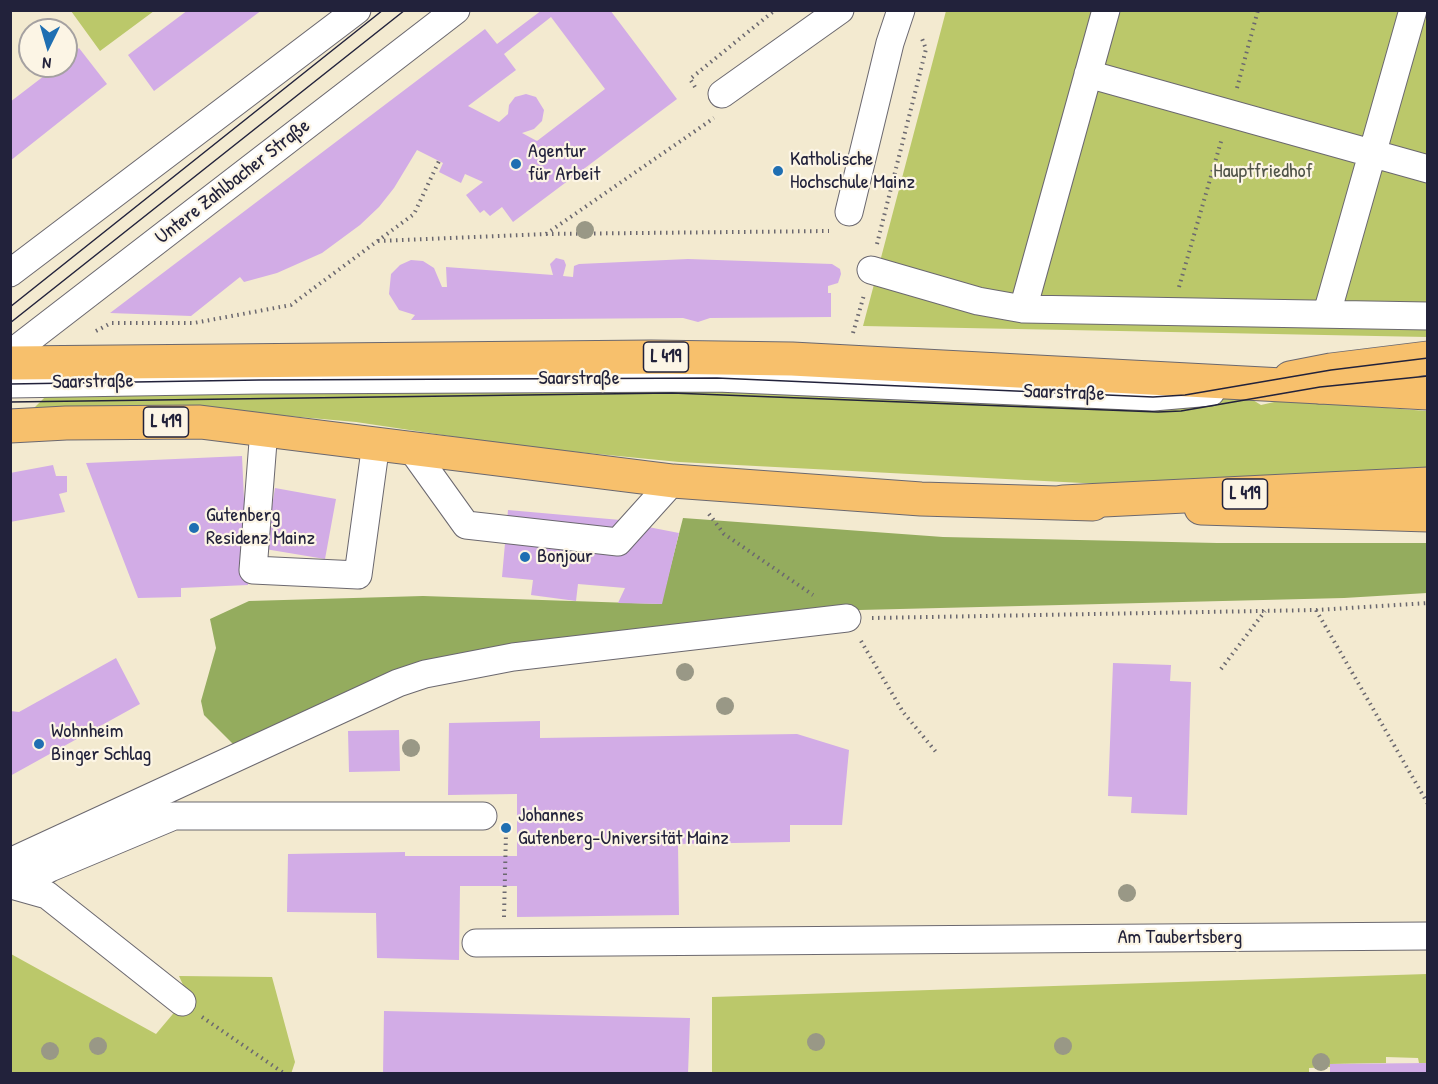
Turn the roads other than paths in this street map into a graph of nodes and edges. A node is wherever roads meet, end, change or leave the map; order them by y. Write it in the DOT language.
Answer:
graph roads {
  1 [pos="357,10"];
  2 [pos="456,10"];
  3 [pos="840,10"];
  4 [pos="1106,10"];
  5 [pos="1413,10"];
  6 [pos="910,20"];
  7 [pos="1088,74"];
  8 [pos="717,103"];
  9 [pos="1372,154"];
  10 [pos="1428,169"];
  11 [pos="849,213"];
  12 [pos="871,270"];
  13 [pos="10,273"];
  14 [pos="1023,309"];
  15 [pos="1327,313"];
  16 [pos="1428,316"];
  17 [pos="10,354"];
  18 [pos="1428,358"];
  19 [pos="10,363"];
  20 [pos="10,384"];
  21 [pos="1253,385"];
  22 [pos="1428,393"];
  23 [pos="10,426"];
  24 [pos="264,429"];
  25 [pos="376,443"];
  26 [pos="410,447"];
  27 [pos="673,481"];
  28 [pos="1428,483"];
  29 [pos="1063,502"];
  30 [pos="1428,514"];
  31 [pos="847,618"];
  32 [pos="483,816"];
  33 [pos="12,879"];
  34 [pos="1428,936"];
  35 [pos="476,943"];
  36 [pos="182,1002"];
  1 -- 13 [label="street"];
  2 -- 17 [label="street, Untere Zahlbacher Straße"];
  3 -- 8 [label="street"];
  4 -- 7 [label="street"];
  5 -- 9 [label="street"];
  6 -- 11 [label="street"];
  7 -- 9 [label="street"];
  7 -- 14 [label="street"];
  9 -- 10 [label="street"];
  9 -- 15 [label="street"];
  12 -- 14 [label="street"];
  14 -- 15 [label="street"];
  15 -- 16 [label="street"];
  18 -- 21 [label="main road, Saarstraße"];
  19 -- 21 [label="main road, Saarstraße / L 419"];
  20 -- 21 [label="street, Saarstraße"];
  21 -- 22 [label="main road, Saarstraße / L 419"];
  23 -- 24 [label="main road, Saarstraße / L 419"];
  24 -- 25 [label="main road, Saarstraße / L 419"];
  24 -- 25 [label="street"];
  25 -- 26 [label="main road, Saarstraße / L 419"];
  26 -- 27 [label="main road, Saarstraße / L 419"];
  26 -- 27 [label="street"];
  27 -- 29 [label="main road, Saarstraße / L 419"];
  28 -- 29 [label="main road, Saarstraße / L 419"];
  29 -- 30 [label="main road, Saarstraße"];
  31 -- 33 [label="street"];
  32 -- 33 [label="street"];
  33 -- 36 [label="street"];
  34 -- 35 [label="street, Am Taubertsberg"];
}
